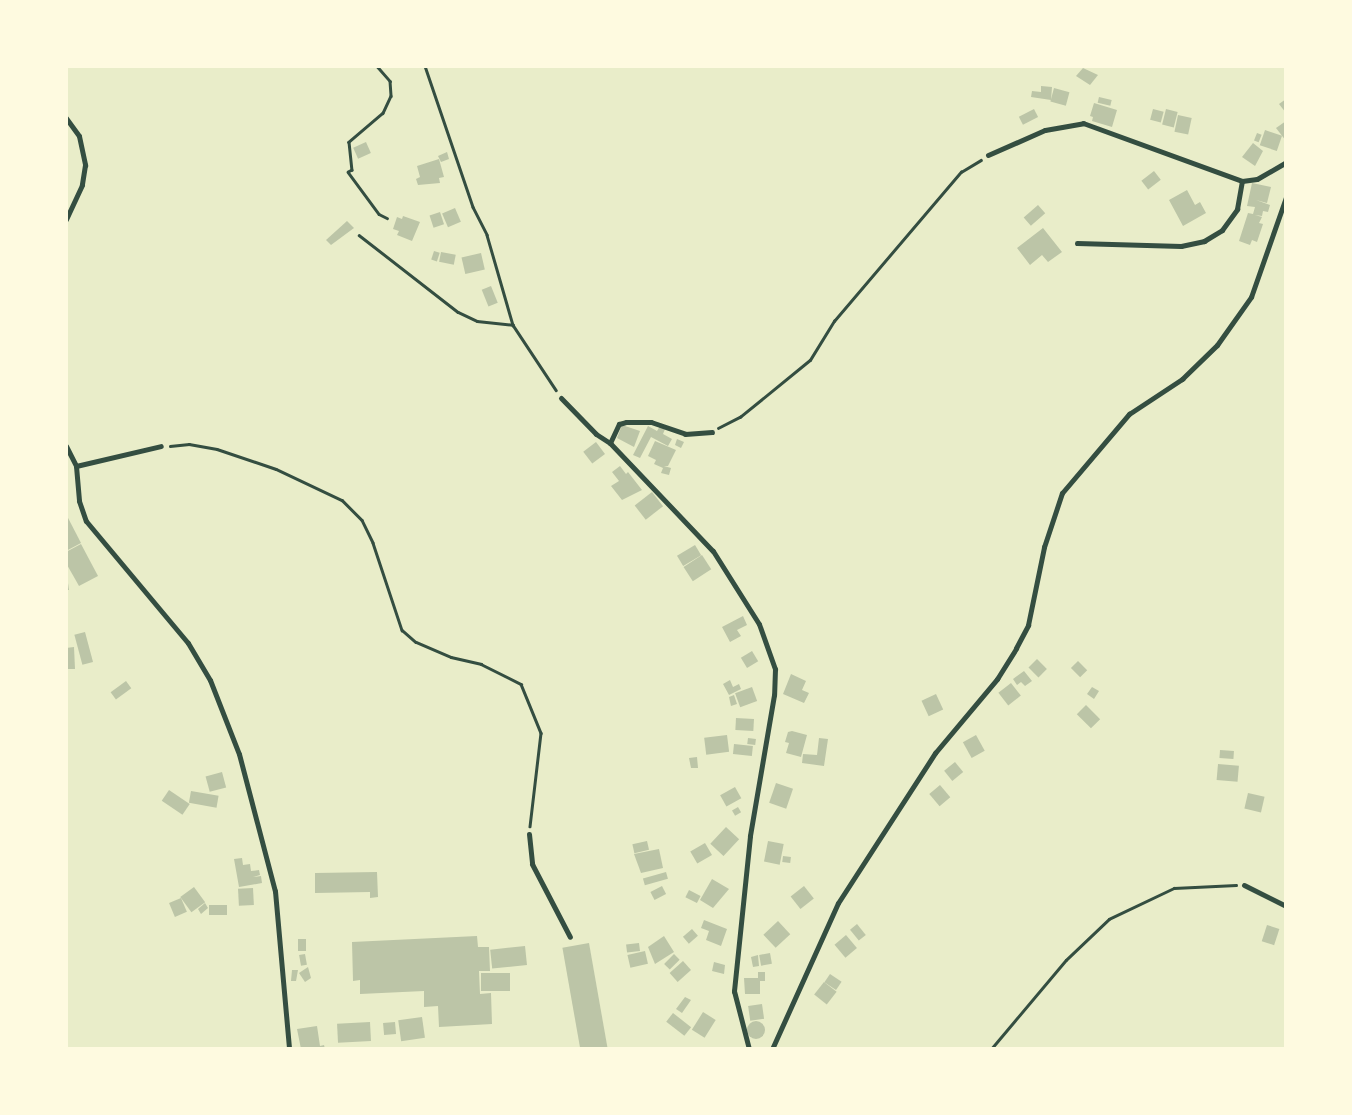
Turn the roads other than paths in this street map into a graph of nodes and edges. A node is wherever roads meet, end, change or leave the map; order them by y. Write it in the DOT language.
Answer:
graph roads {
  1 [pos="66,118"];
  2 [pos="988,155"];
  3 [pos="1286,162"];
  4 [pos="1242,181"];
  5 [pos="1286,196"];
  6 [pos="66,219"];
  7 [pos="1077,243"];
  8 [pos="561,398"];
  9 [pos="712,432"];
  10 [pos="610,443"];
  11 [pos="66,446"];
  12 [pos="161,446"];
  13 [pos="76,466"];
  14 [pos="529,834"];
  15 [pos="1244,885"];
  16 [pos="1286,906"];
  17 [pos="570,937"];
  18 [pos="290,1049"];
  19 [pos="749,1049"];
  20 [pos="772,1049"];
  1 -- 6 [label="street"];
  2 -- 4 [label="street"];
  3 -- 4 [label="street"];
  4 -- 7 [label="street"];
  5 -- 20 [label="street"];
  8 -- 10 [label="street"];
  9 -- 10 [label="street"];
  10 -- 19 [label="street"];
  11 -- 13 [label="street"];
  12 -- 13 [label="street"];
  13 -- 18 [label="street"];
  14 -- 17 [label="street"];
  15 -- 16 [label="street"];
}
